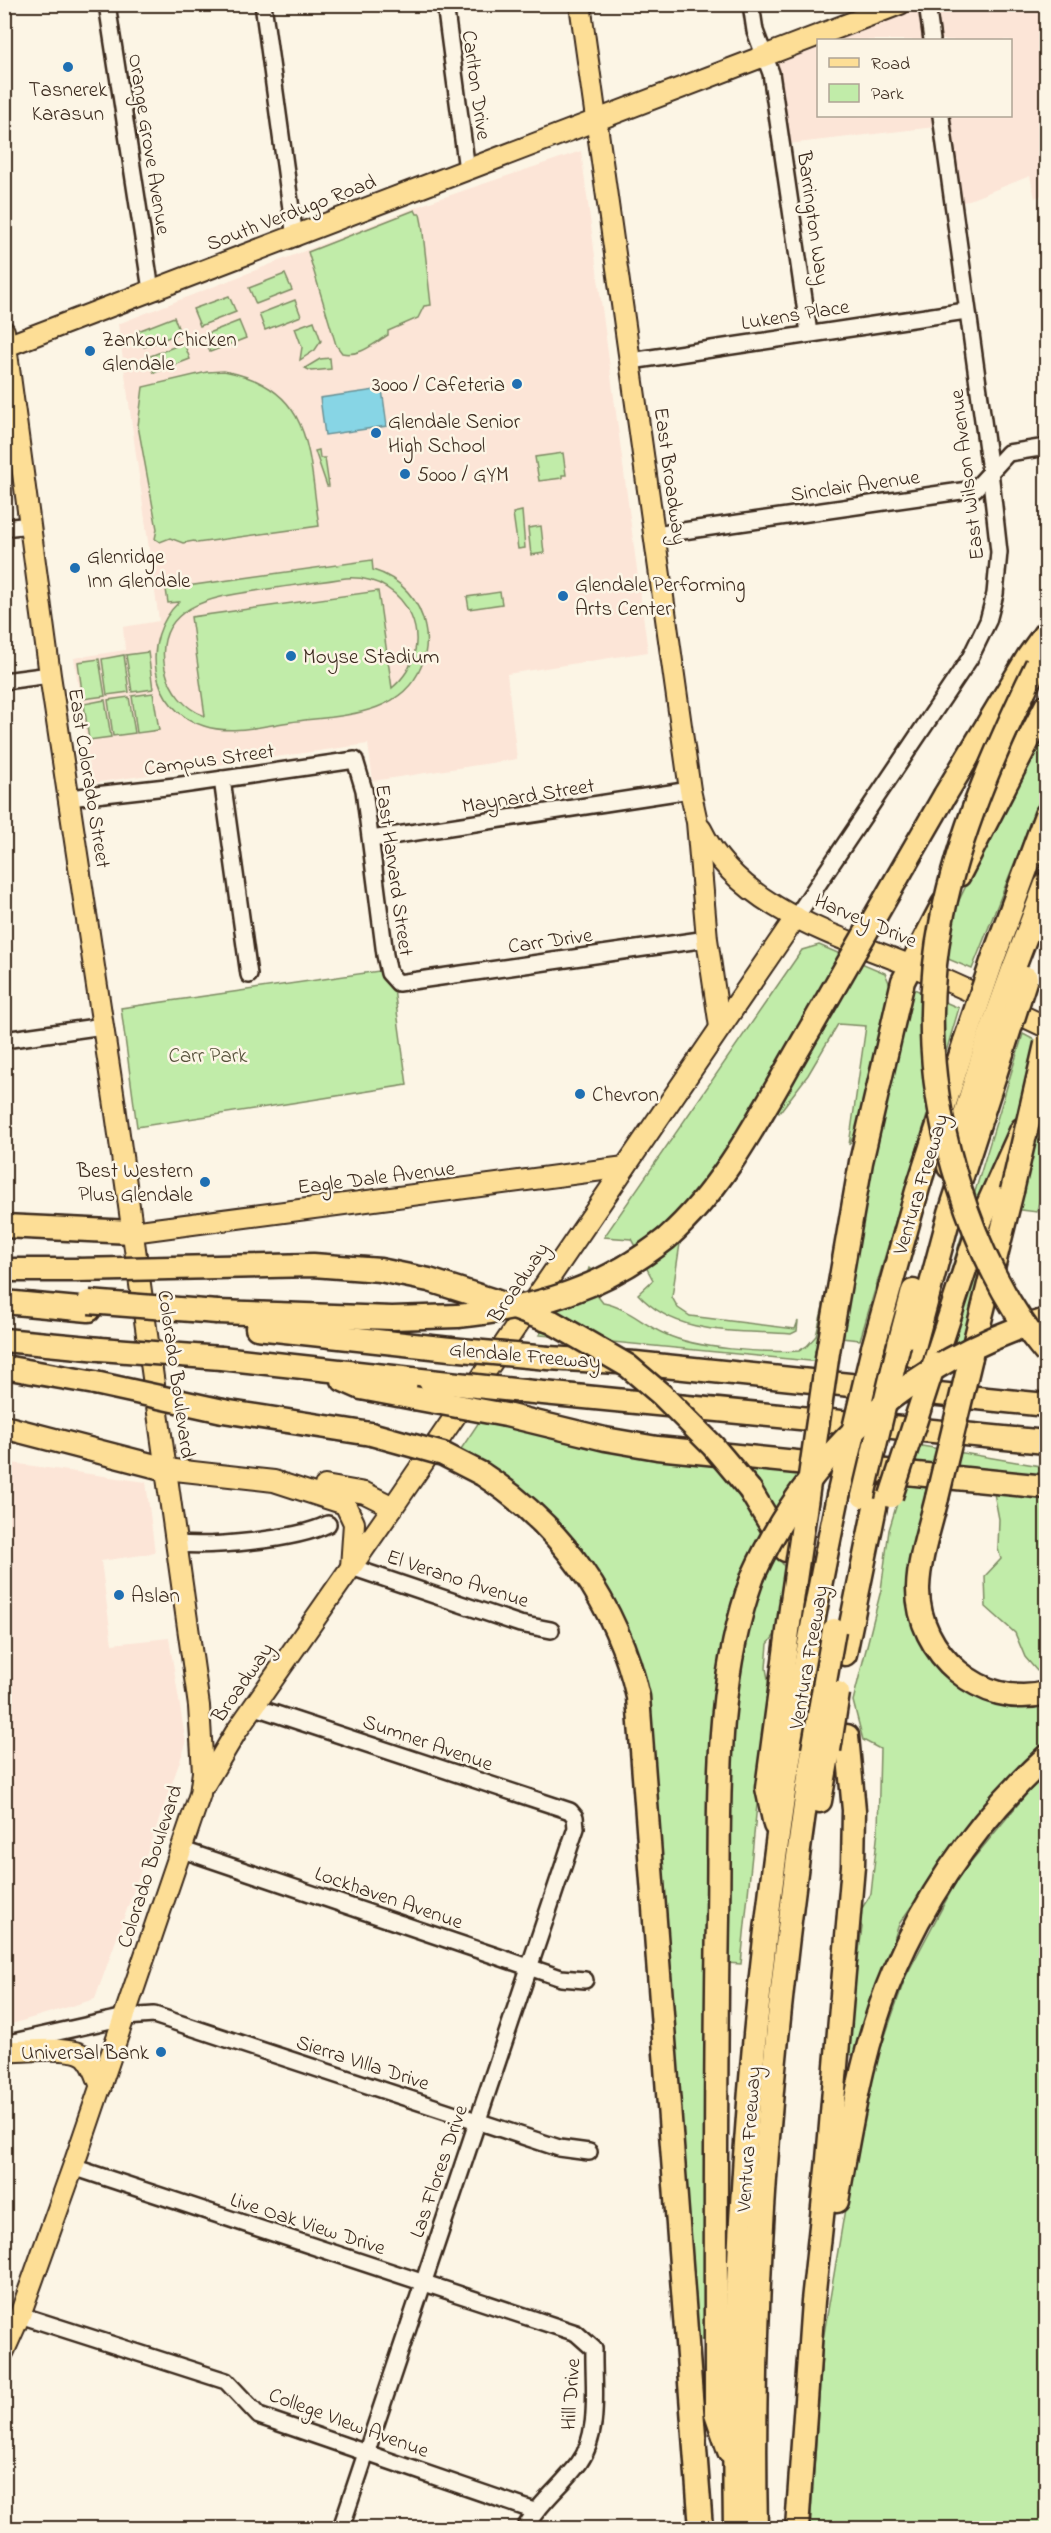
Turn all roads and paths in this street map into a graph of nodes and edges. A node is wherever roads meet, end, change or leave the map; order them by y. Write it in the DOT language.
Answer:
graph roads {
  1 [pos="107,4"];
  2 [pos="263,4"];
  3 [pos="445,4"];
  4 [pos="580,4"];
  5 [pos="751,4"];
  6 [pos="900,4"];
  7 [pos="927,4"];
  8 [pos="932,39"];
  9 [pos="765,56"];
  10 [pos="941,117"];
  11 [pos="595,122"];
  12 [pos="467,170"];
  13 [pos="295,238"];
  14 [pos="151,290"];
  15 [pos="966,311"];
  16 [pos="809,333"];
  17 [pos="5,341"];
  18 [pos="631,361"];
  19 [pos="1047,447"];
  20 [pos="990,471"];
  21 [pos="30,525"];
  22 [pos="4,528"];
  23 [pos="655,536"];
  24 [pos="1047,632"];
  25 [pos="1047,644"];
  26 [pos="1032,661"];
  27 [pos="50,675"];
  28 [pos="4,681"];
  29 [pos="1047,706"];
  30 [pos="355,760"];
  31 [pos="222,779"];
  32 [pos="690,790"];
  33 [pos="69,798"];
  34 [pos="1047,815"];
  35 [pos="697,822"];
  36 [pos="371,839"];
  37 [pos="1047,857"];
  38 [pos="1047,884"];
  39 [pos="796,917"];
  40 [pos="1047,924"];
  41 [pos="707,939"];
  42 [pos="910,965"];
  43 [pos="1010,968"];
  44 [pos="249,975"];
  45 [pos="399,984"];
  46 [pos="103,1026"];
  47 [pos="720,1027"];
  48 [pos="1047,1027"];
  49 [pos="4,1040"];
  50 [pos="1047,1044"];
  51 [pos="983,1045"];
  52 [pos="1047,1079"];
  53 [pos="625,1167"];
  54 [pos="4,1226"];
  55 [pos="132,1232"];
  56 [pos="4,1270"];
  57 [pos="4,1301"];
  58 [pos="217,1318"];
  59 [pos="1047,1320"];
  60 [pos="4,1340"];
  61 [pos="893,1349"];
  62 [pos="1047,1353"];
  63 [pos="4,1367"];
  64 [pos="320,1369"];
  65 [pos="935,1395"];
  66 [pos="1047,1397"];
  67 [pos="1047,1406"];
  68 [pos="4,1427"];
  69 [pos="931,1431"];
  70 [pos="1047,1442"];
  71 [pos="1047,1457"];
  72 [pos="166,1468"];
  73 [pos="274,1481"];
  74 [pos="1047,1487"];
  75 [pos="865,1496"];
  76 [pos="393,1507"];
  77 [pos="328,1524"];
  78 [pos="177,1544"];
  79 [pos="786,1550"];
  80 [pos="351,1568"];
  81 [pos="551,1630"];
  82 [pos="1047,1693"];
  83 [pos="255,1707"];
  84 [pos="847,1736"];
  85 [pos="821,1750"];
  86 [pos="1047,1757"];
  87 [pos="200,1794"];
  88 [pos="576,1828"];
  89 [pos="778,1834"];
  90 [pos="180,1849"];
  91 [pos="529,1966"];
  92 [pos="585,1980"];
  93 [pos="125,2017"];
  94 [pos="4,2044"];
  95 [pos="4,2052"];
  96 [pos="101,2087"];
  97 [pos="477,2121"];
  98 [pos="589,2152"];
  99 [pos="73,2167"];
  100 [pos="423,2283"];
  101 [pos="813,2301"];
  102 [pos="20,2315"];
  103 [pos="594,2349"];
  104 [pos="4,2351"];
  105 [pos="366,2452"];
  106 [pos="734,2468"];
  107 [pos="535,2511"];
  108 [pos="341,2529"];
  109 [pos="525,2529"];
  110 [pos="701,2529"];
  111 [pos="735,2529"];
  112 [pos="747,2529"];
  113 [pos="756,2529"];
  114 [pos="768,2529"];
  115 [pos="797,2529"];
  1 -- 14 [label="street, Orange Grove Avenue"];
  2 -- 13 [label="street"];
  3 -- 12 [label="street, Carlton Drive"];
  4 -- 11 [label="main road, East Broadway"];
  5 -- 9 [label="street, Barrington Way"];
  6 -- 9 [label="main road, South Verdugo Road"];
  7 -- 8 [label="street"];
  9 -- 11 [label="main road, South Verdugo Road"];
  9 -- 16 [label="street, Barrington Way"];
  10 -- 15 [label="street, East Wilson Avenue"];
  11 -- 12 [label="main road, South Verdugo Road"];
  11 -- 18 [label="main road, East Broadway"];
  12 -- 13 [label="main road, South Verdugo Road"];
  13 -- 14 [label="main road, South Verdugo Road"];
  14 -- 17 [label="main road, South Verdugo Road"];
  15 -- 16 [label="street, Lukens Place"];
  15 -- 20 [label="street, East Wilson Avenue"];
  16 -- 18 [label="street, Lukens Place"];
  17 -- 21 [label="main road, East Colorado Street"];
  18 -- 23 [label="main road, East Broadway"];
  19 -- 20 [label="street, Sinclair Avenue"];
  20 -- 23 [label="street, Sinclair Avenue"];
  20 -- 39 [label="street, East Wilson Avenue"];
  21 -- 22 [label="street"];
  21 -- 27 [label="main road, East Colorado Street"];
  23 -- 32 [label="main road, East Broadway"];
  24 -- 26 [label="highway"];
  25 -- 26 [label="highway"];
  26 -- 58 [label="highway, bridge"];
  26 -- 62 [label="highway, bridge"];
  27 -- 28 [label="street"];
  27 -- 33 [label="main road, East Colorado Street"];
  29 -- 42 [label="highway"];
  30 -- 31 [label="street, Campus Street"];
  30 -- 36 [label="street, East Harvard Street"];
  31 -- 33 [label="street, Campus Street"];
  31 -- 44 [label="street"];
  32 -- 35 [label="main road, East Broadway"];
  32 -- 36 [label="street, Maynard Street"];
  33 -- 46 [label="main road, East Colorado Street"];
  34 -- 43 [label="highway, Ventura Freeway"];
  35 -- 39 [label="main road, Harvey Drive"];
  35 -- 41 [label="main road, East Broadway"];
  36 -- 45 [label="street, East Harvard Street"];
  37 -- 43 [label="highway"];
  38 -- 43 [label="highway"];
  39 -- 42 [label="main road, Harvey Drive"];
  39 -- 47 [label="main road, Broadway"];
  40 -- 43 [label="highway, Ventura Freeway"];
  41 -- 45 [label="street, Carr Drive"];
  41 -- 47 [label="main road, East Broadway"];
  42 -- 48 [label="main road, Harvey Drive"];
  42 -- 89 [label="highway, bridge"];
  43 -- 51 [label="highway, Ventura Freeway, bridge"];
  43 -- 51 [label="highway, Ventura Freeway, bridge"];
  46 -- 49 [label="street"];
  46 -- 55 [label="main road, East Colorado Street"];
  47 -- 53 [label="main road, Broadway"];
  50 -- 82 [label="highway, bridge"];
  51 -- 61 [label="highway, Ventura Freeway"];
  51 -- 61 [label="highway, Ventura Freeway"];
  52 -- 75 [label="highway, bridge"];
  53 -- 55 [label="main road, Eagle Dale Avenue"];
  53 -- 76 [label="main road, Broadway"];
  54 -- 55 [label="highway"];
  55 -- 72 [label="main road, Colorado Boulevard"];
  56 -- 79 [label="highway, bridge"];
  57 -- 58 [label="highway, bridge"];
  58 -- 65 [label="highway, Glendale Freeway, bridge"];
  59 -- 106 [label="highway, bridge"];
  60 -- 64 [label="highway, Glendale Freeway, bridge"];
  61 -- 75 [label="highway, Ventura Freeway"];
  61 -- 75 [label="highway, Ventura Freeway, bridge"];
  63 -- 110 [label="highway, bridge"];
  64 -- 69 [label="highway, Glendale Freeway, bridge"];
  64 -- 74 [label="highway, bridge"];
  65 -- 66 [label="highway"];
  65 -- 67 [label="highway, Glendale Freeway"];
  68 -- 72 [label="highway"];
  69 -- 70 [label="highway, Glendale Freeway"];
  69 -- 71 [label="highway"];
  72 -- 73 [label="main road"];
  72 -- 78 [label="main road, Colorado Boulevard"];
  73 -- 76 [label="main road"];
  73 -- 80 [label="main road"];
  75 -- 85 [label="highway, bridge"];
  75 -- 85 [label="highway, Ventura Freeway, bridge"];
  75 -- 89 [label="highway, Ventura Freeway"];
  75 -- 112 [label="highway"];
  76 -- 80 [label="main road, Broadway"];
  77 -- 78 [label="street"];
  78 -- 87 [label="main road, Colorado Boulevard"];
  80 -- 81 [label="street, El Verano Avenue"];
  80 -- 83 [label="main road, Broadway"];
  83 -- 87 [label="main road, Broadway"];
  83 -- 88 [label="street, Sumner Avenue"];
  84 -- 101 [label="highway"];
  85 -- 113 [label="highway"];
  85 -- 114 [label="highway, Ventura Freeway"];
  86 -- 101 [label="highway"];
  87 -- 90 [label="main road, Colorado Boulevard"];
  88 -- 91 [label="street, Las Flores Drive"];
  89 -- 106 [label="highway, Ventura Freeway"];
  90 -- 91 [label="street, Lockhaven Avenue"];
  90 -- 93 [label="main road, Colorado Boulevard"];
  91 -- 92 [label="street, Lockhaven Avenue"];
  91 -- 97 [label="street, Las Flores Drive"];
  93 -- 94 [label="street, Sierra VIlla Drive"];
  93 -- 96 [label="main road, Colorado Boulevard"];
  93 -- 97 [label="street, Sierra VIlla Drive"];
  95 -- 96 [label="main road"];
  96 -- 99 [label="main road, Colorado Boulevard"];
  97 -- 98 [label="street, Sierra VIlla Drive"];
  97 -- 100 [label="street, Las Flores Drive"];
  99 -- 100 [label="street, Live Oak View Drive"];
  99 -- 102 [label="main road, Colorado Boulevard"];
  100 -- 103 [label="street, Live Oak View Drive"];
  100 -- 105 [label="street, Las Flores Drive"];
  101 -- 115 [label="highway"];
  102 -- 104 [label="main road, Colorado Boulevard"];
  102 -- 105 [label="street, College VIew Avenue"];
  103 -- 107 [label="street, Hill Drive"];
  105 -- 107 [label="street, College VIew Avenue"];
  105 -- 108 [label="street, Las Flores Drive"];
  106 -- 111 [label="highway, Ventura Freeway"];
  107 -- 109 [label="street, Hill Drive"];
}
